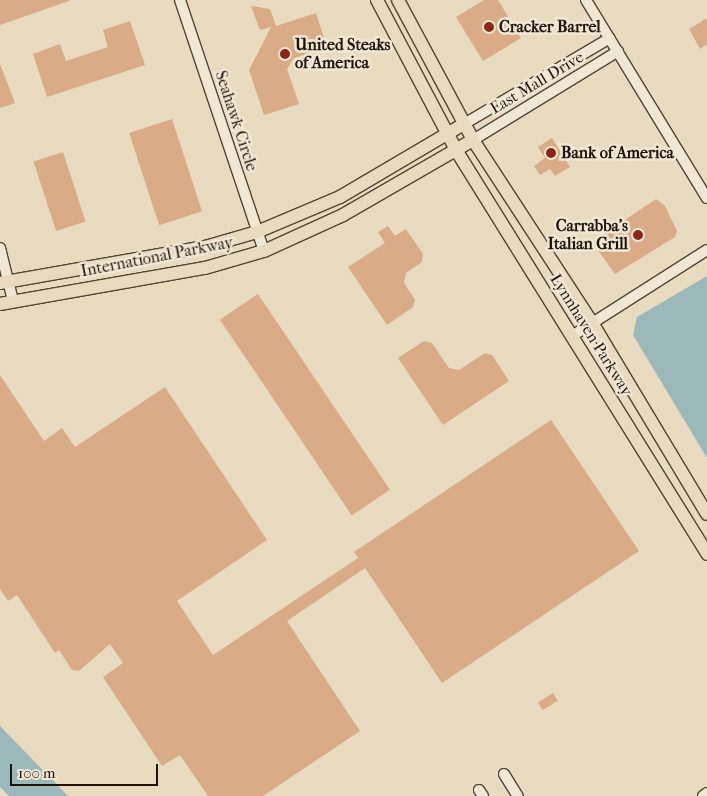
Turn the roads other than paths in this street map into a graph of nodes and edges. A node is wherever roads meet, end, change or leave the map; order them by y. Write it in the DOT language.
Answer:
graph roads {
  1 [pos="180,0"];
  2 [pos="377,0"];
  3 [pos="398,0"];
  4 [pos="586,0"];
  5 [pos="610,38"];
  6 [pos="618,51"];
  7 [pos="464,124"];
  8 [pos="448,135"];
  9 [pos="473,140"];
  10 [pos="456,150"];
  11 [pos="707,198"];
  12 [pos="257,232"];
  13 [pos="0,248"];
  14 [pos="707,250"];
  15 [pos="264,251"];
  16 [pos="4,282"];
  17 [pos="13,301"];
  18 [pos="0,304"];
  19 [pos="591,321"];
  20 [pos="572,336"];
  21 [pos="707,514"];
  22 [pos="707,554"];
  23 [pos="504,774"];
  24 [pos="707,793"];
  25 [pos="518,796"];
  26 [pos="703,796"];
  1 -- 12 [label="street, Seahawk Circle"];
  2 -- 8 [label="main road, Lynnhaven Parkway"];
  3 -- 7 [label="main road, Lynnhaven Parkway"];
  4 -- 5 [label="street"];
  5 -- 6 [label="street"];
  5 -- 7 [label="street, East Mall Drive"];
  6 -- 9 [label="street, East Mall Drive"];
  6 -- 11 [label="street"];
  7 -- 8 [label="main road, International Parkway"];
  7 -- 9 [label="main road, Lynnhaven Parkway"];
  8 -- 10 [label="main road, Lynnhaven Parkway"];
  8 -- 12 [label="main road, International Parkway"];
  9 -- 10 [label="main road, International Parkway"];
  9 -- 19 [label="main road, Lynnhaven Parkway"];
  10 -- 15 [label="main road, International Parkway"];
  10 -- 20 [label="main road, Lynnhaven Parkway"];
  12 -- 15 [label="street, Seahawk Circle"];
  12 -- 16 [label="main road, International Parkway"];
  13 -- 16 [label="street"];
  14 -- 19 [label="street"];
  15 -- 17 [label="main road, International Parkway"];
  16 -- 17 [label="street"];
  17 -- 18 [label="main road, International Parkway"];
  19 -- 20 [label="street"];
  19 -- 21 [label="main road, Lynnhaven Parkway"];
  20 -- 22 [label="main road, Lynnhaven Parkway"];
  23 -- 25 [label="street"];
  24 -- 26 [label="street"];
}
